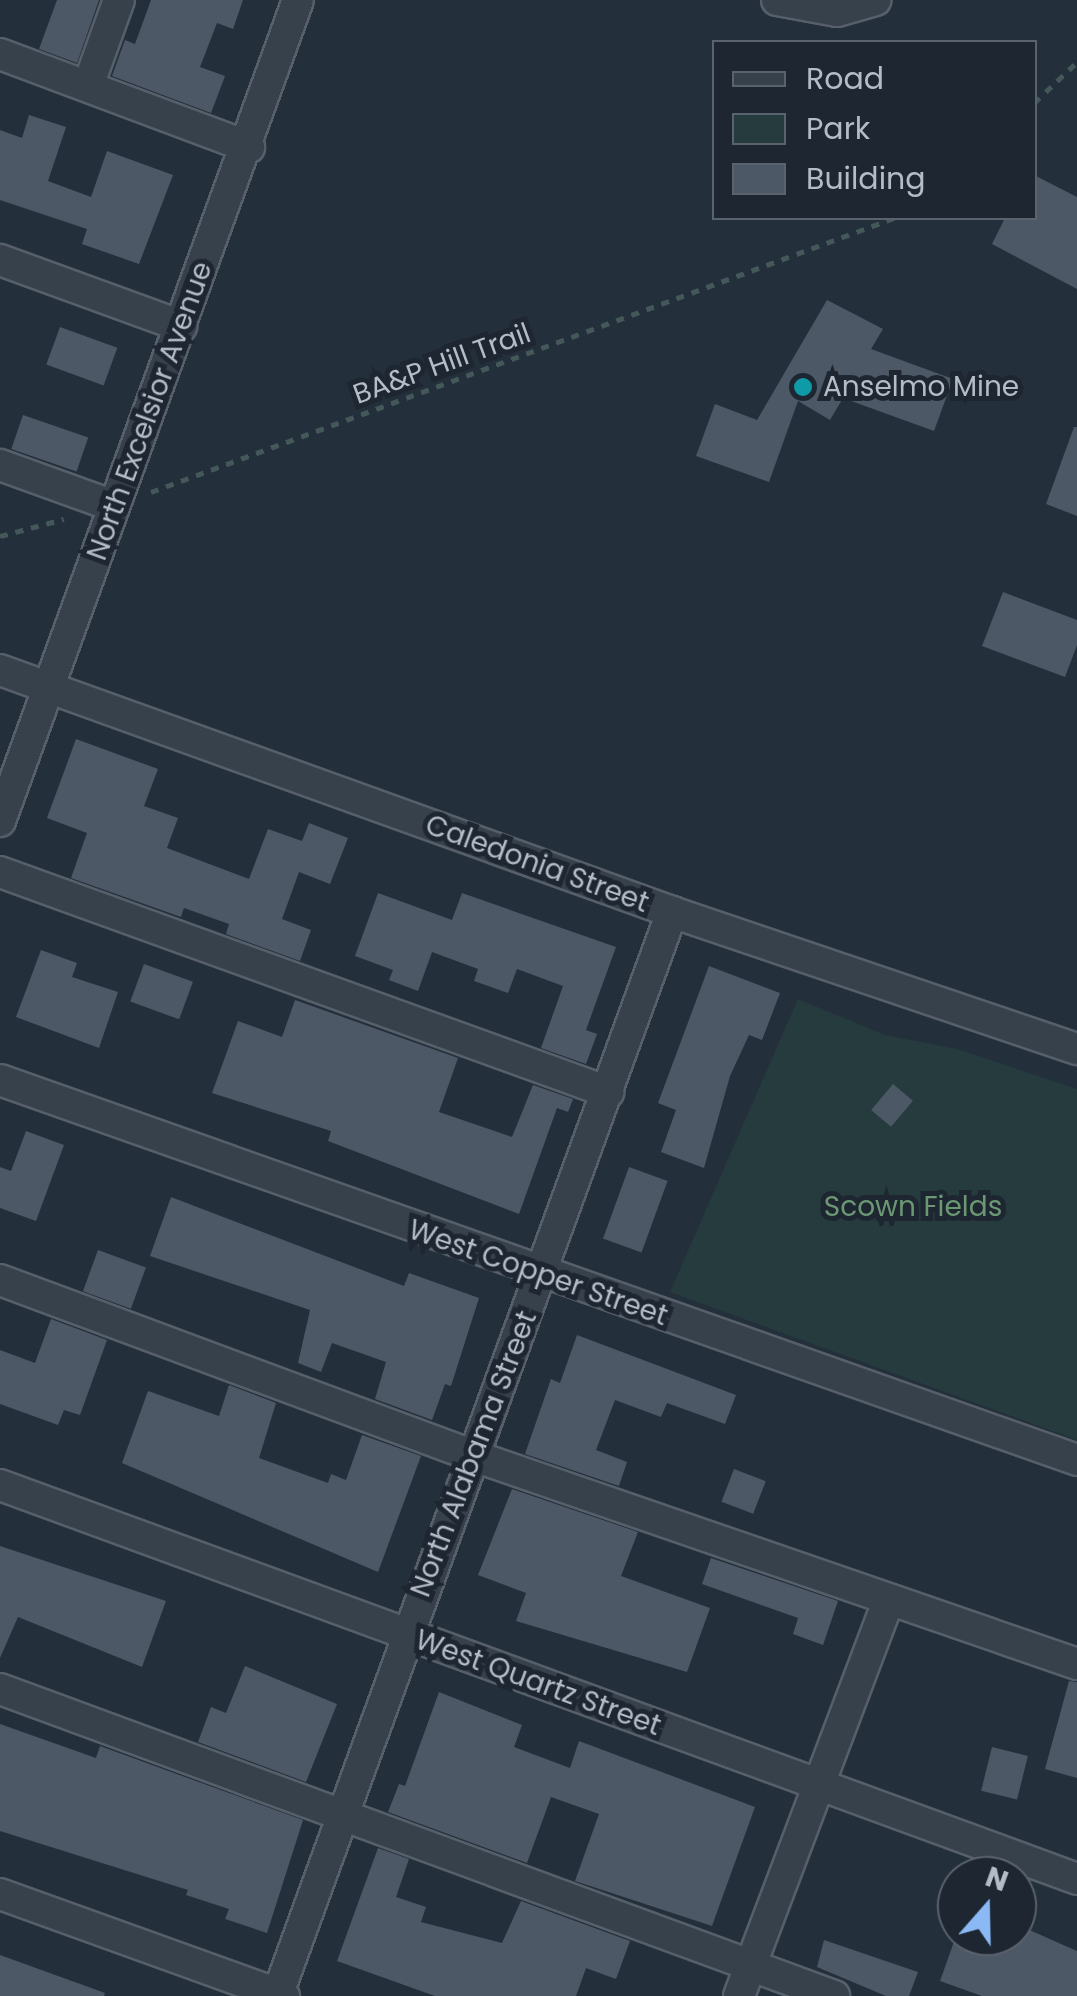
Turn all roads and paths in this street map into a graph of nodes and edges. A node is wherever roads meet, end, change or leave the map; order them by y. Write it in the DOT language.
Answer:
graph roads {
  1 [pos="119,0"];
  2 [pos="298,0"];
  3 [pos="778,0"];
  4 [pos="875,0"];
  5 [pos="0,54"];
  6 [pos="1077,62"];
  7 [pos="88,86"];
  8 [pos="1037,100"];
  9 [pos="249,147"];
  10 [pos="889,220"];
  11 [pos="0,260"];
  12 [pos="181,326"];
  13 [pos="0,465"];
  14 [pos="114,506"];
  15 [pos="0,536"];
  16 [pos="0,670"];
  17 [pos="48,688"];
  18 [pos="0,821"];
  19 [pos="0,872"];
  20 [pos="672,912"];
  21 [pos="1077,1049"];
  22 [pos="0,1080"];
  23 [pos="608,1092"];
  24 [pos="542,1275"];
  25 [pos="0,1280"];
  26 [pos="474,1456"];
  27 [pos="1077,1460"];
  28 [pos="0,1485"];
  29 [pos="889,1599"];
  30 [pos="406,1635"];
  31 [pos="1077,1664"];
  32 [pos="0,1689"];
  33 [pos="819,1785"];
  34 [pos="341,1816"];
  35 [pos="1077,1879"];
  36 [pos="0,1894"];
  37 [pos="751,1966"];
  38 [pos="279,1995"];
  39 [pos="740,1996"];
  40 [pos="834,1996"];
  1 -- 7 [label="street"];
  2 -- 9 [label="street, North Excelsior Avenue"];
  3 -- 4 [label="street"];
  5 -- 7 [label="street"];
  6 -- 8 [label="path"];
  7 -- 9 [label="street"];
  9 -- 12 [label="street, North Excelsior Avenue"];
  10 -- 14 [label="path, BA&P Hill Trail"];
  11 -- 12 [label="street"];
  12 -- 14 [label="street, North Excelsior Avenue"];
  13 -- 14 [label="street"];
  14 -- 15 [label="path, BA&P Hill Trail"];
  14 -- 17 [label="street, North Excelsior Avenue"];
  16 -- 17 [label="street, Caledonia Street"];
  17 -- 18 [label="street, North Excelsior Avenue"];
  17 -- 20 [label="street, Caledonia Street"];
  19 -- 23 [label="street"];
  20 -- 21 [label="street, Caledonia Street"];
  20 -- 23 [label="street, North Alabama Street"];
  22 -- 24 [label="street, West Copper Street"];
  23 -- 24 [label="street, North Alabama Street"];
  24 -- 26 [label="street, North Alabama Street"];
  24 -- 27 [label="street, West Copper Street"];
  25 -- 26 [label="street"];
  26 -- 29 [label="street"];
  26 -- 30 [label="street, North Alabama Street"];
  28 -- 30 [label="street, West Quartz Street"];
  29 -- 31 [label="street"];
  29 -- 33 [label="street"];
  30 -- 33 [label="street, West Quartz Street"];
  30 -- 34 [label="street, North Alabama Street"];
  32 -- 34 [label="street"];
  33 -- 35 [label="street, West Quartz Street"];
  33 -- 37 [label="street"];
  34 -- 37 [label="street"];
  34 -- 38 [label="street, North Alabama Street"];
  36 -- 38 [label="street"];
  37 -- 39 [label="street"];
  37 -- 40 [label="street"];
}
